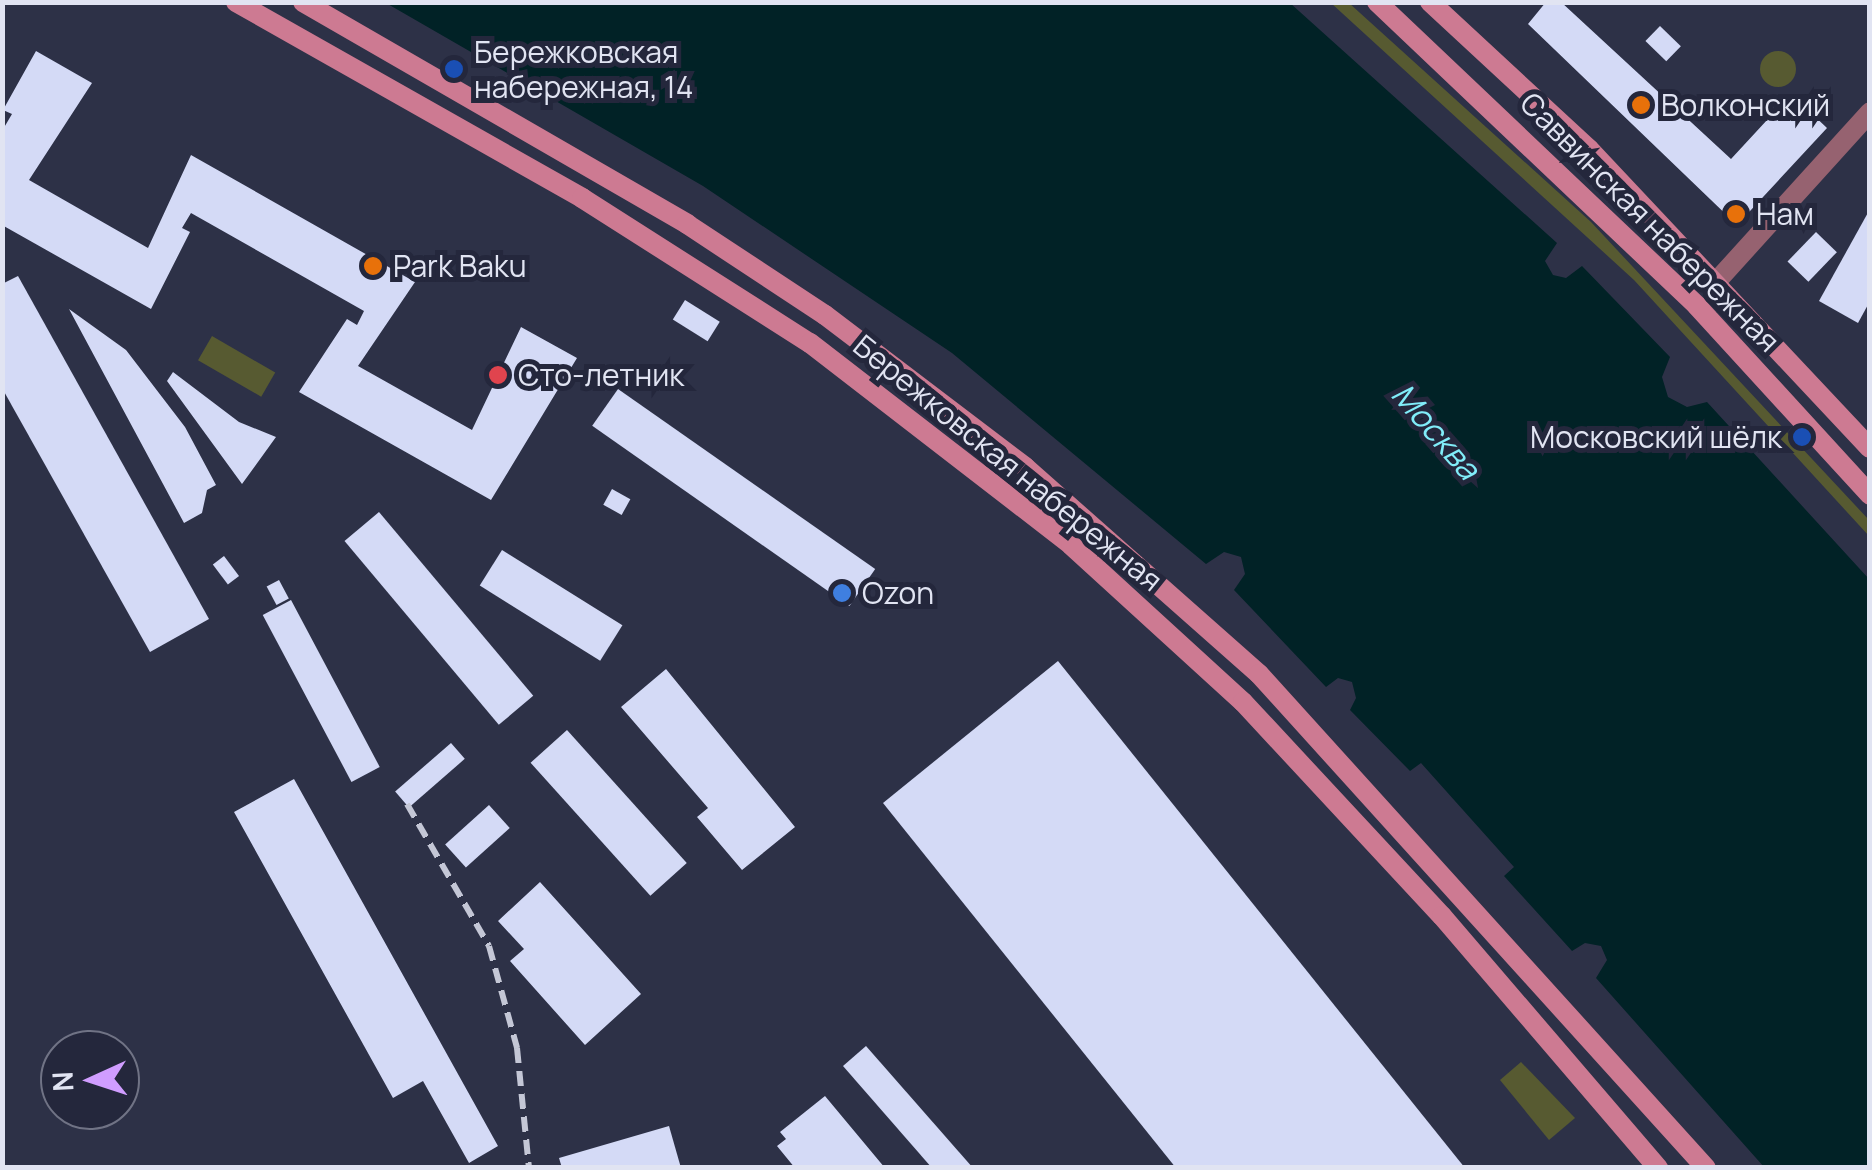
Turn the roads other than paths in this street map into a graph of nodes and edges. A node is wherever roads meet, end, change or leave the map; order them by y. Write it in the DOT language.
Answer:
graph roads {
  1 [pos="236,2"];
  2 [pos="303,2"];
  3 [pos="1377,2"];
  4 [pos="1430,2"];
  5 [pos="1870,112"];
  6 [pos="1716,282"];
  7 [pos="1870,448"];
  8 [pos="1870,494"];
  9 [pos="1658,1168"];
  10 [pos="1706,1168"];
  1 -- 9 [label="main road, Бережковская набережная"];
  2 -- 10 [label="main road, Бережковская набережная"];
  3 -- 8 [label="main road, Саввинская набережная"];
  4 -- 6 [label="main road, Саввинская набережная"];
  5 -- 6 [label="street"];
  6 -- 7 [label="main road, Саввинская набережная"];
}
